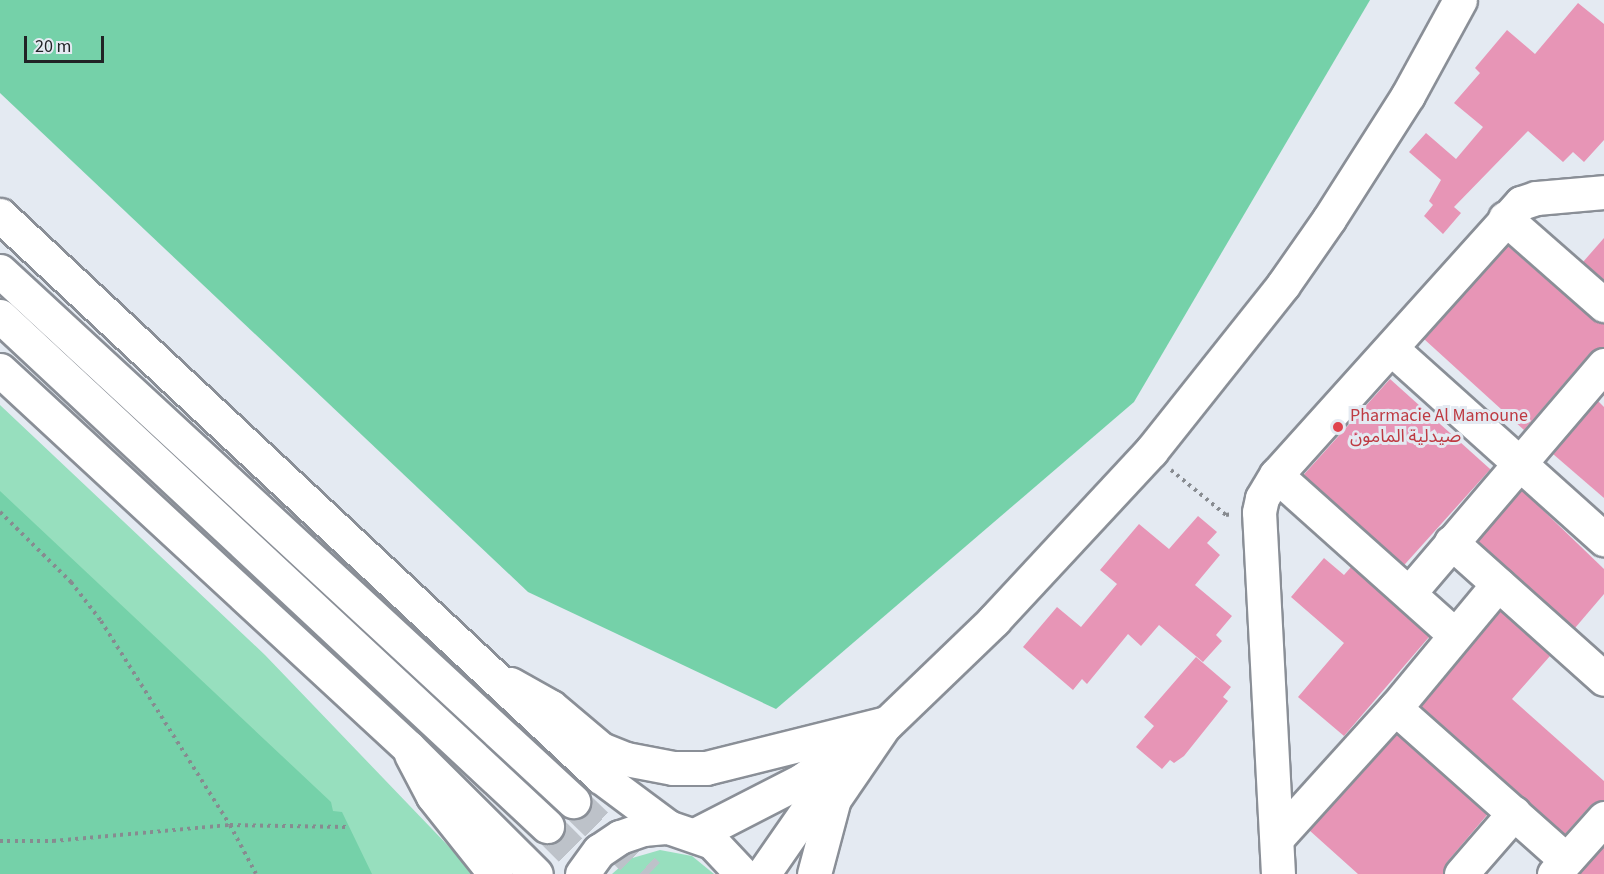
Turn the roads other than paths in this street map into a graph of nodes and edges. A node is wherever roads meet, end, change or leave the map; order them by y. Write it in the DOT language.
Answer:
graph roads {
  1 [pos="1460,0"];
  2 [pos="1604,192"];
  3 [pos="0,215"];
  4 [pos="1504,218"];
  5 [pos="0,271"];
  6 [pos="1604,305"];
  7 [pos="0,316"];
  8 [pos="1392,349"];
  9 [pos="0,370"];
  10 [pos="1600,379"];
  11 [pos="1521,462"];
  12 [pos="1276,475"];
  13 [pos="1604,539"];
  14 [pos="1452,542"];
  15 [pos="1498,584"];
  16 [pos="1409,593"];
  17 [pos="1455,634"];
  18 [pos="496,676"];
  19 [pos="1604,679"];
  20 [pos="1395,708"];
  21 [pos="886,723"];
  22 [pos="408,747"];
  23 [pos="573,801"];
  24 [pos="1514,813"];
  25 [pos="1604,818"];
  26 [pos="547,826"];
  27 [pos="682,830"];
  28 [pos="1277,838"];
  29 [pos="1560,867"];
  30 [pos="1471,870"];
  31 [pos="495,874"];
  32 [pos="536,874"];
  33 [pos="582,874"];
  34 [pos="742,874"];
  35 [pos="763,874"];
  36 [pos="814,874"];
  37 [pos="1278,874"];
  1 -- 21 [label="main road"];
  2 -- 4 [label="main road"];
  3 -- 18 [label="main road"];
  4 -- 6 [label="main road"];
  4 -- 8 [label="main road"];
  5 -- 23 [label="main road"];
  7 -- 26 [label="main road"];
  8 -- 11 [label="main road"];
  8 -- 12 [label="main road"];
  9 -- 22 [label="main road"];
  10 -- 11 [label="main road"];
  11 -- 13 [label="main road"];
  11 -- 14 [label="main road"];
  12 -- 16 [label="main road"];
  12 -- 28 [label="main road"];
  14 -- 15 [label="main road"];
  14 -- 16 [label="main road"];
  15 -- 17 [label="main road"];
  15 -- 19 [label="main road"];
  16 -- 17 [label="main road"];
  17 -- 20 [label="main road"];
  18 -- 21 [label="main road"];
  18 -- 27 [label="main road"];
  20 -- 24 [label="main road"];
  20 -- 28 [label="main road"];
  21 -- 27 [label="main road"];
  21 -- 35 [label="main road"];
  21 -- 36 [label="main road"];
  22 -- 31 [label="main road"];
  22 -- 32 [label="main road"];
  24 -- 29 [label="main road"];
  24 -- 30 [label="main road"];
  25 -- 29 [label="main road"];
  27 -- 33 [label="main road"];
  27 -- 34 [label="main road"];
  28 -- 37 [label="main road"];
}
